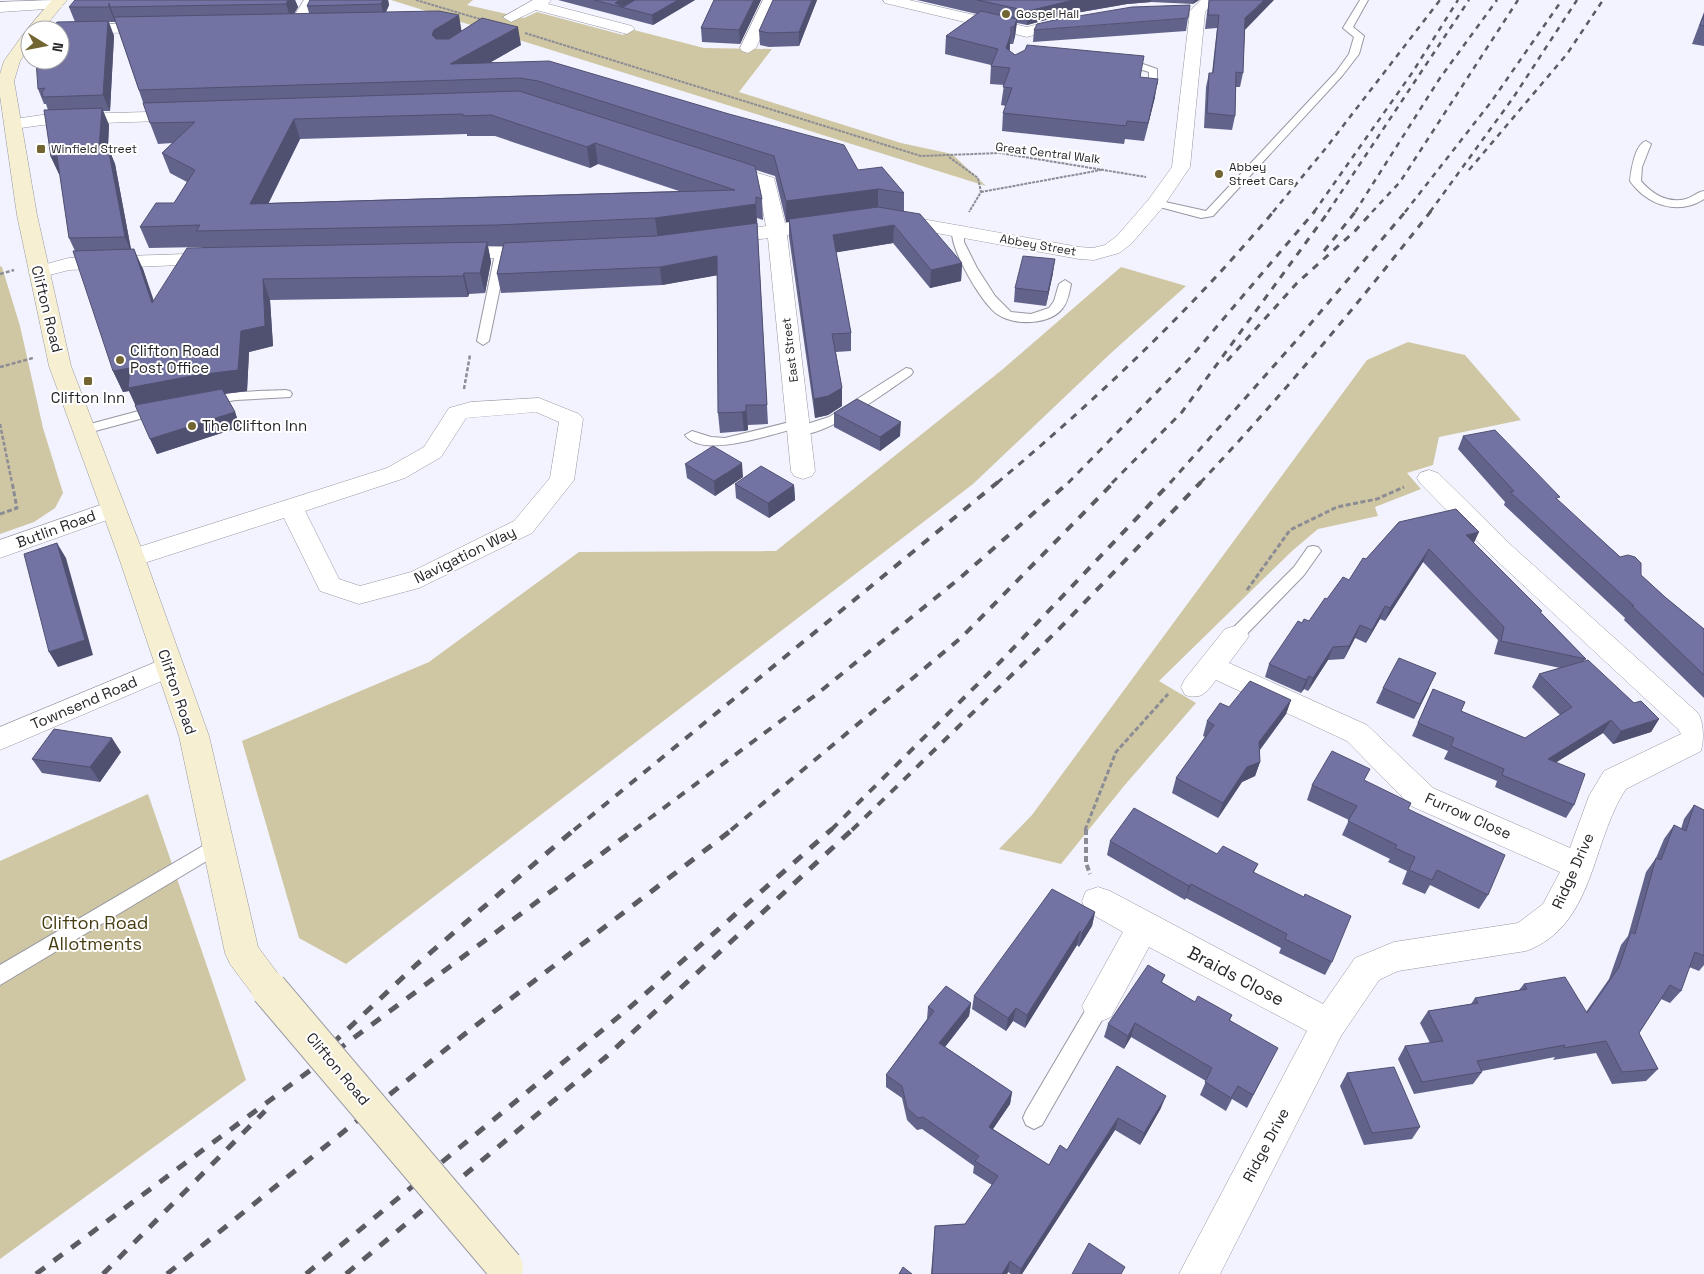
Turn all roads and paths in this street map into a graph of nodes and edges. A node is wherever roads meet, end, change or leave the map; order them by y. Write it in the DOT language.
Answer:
graph roads {
  1 [pos="311,0"];
  2 [pos="416,0"];
  3 [pos="770,0"];
  4 [pos="890,0"];
  5 [pos="1364,0"];
  6 [pos="58,2"];
  7 [pos="539,3"];
  8 [pos="1201,4"];
  9 [pos="0,7"];
  10 [pos="622,13"];
  11 [pos="511,17"];
  12 [pos="1082,19"];
  13 [pos="43,20"];
  14 [pos="488,22"];
  15 [pos="604,23"];
  16 [pos="316,25"];
  17 [pos="277,26"];
  18 [pos="296,26"];
  19 [pos="171,28"];
  20 [pos="627,29"];
  21 [pos="70,30"];
  22 [pos="1027,32"];
  23 [pos="525,33"];
  24 [pos="748,48"];
  25 [pos="1020,49"];
  26 [pos="20,50"];
  27 [pos="1112,65"];
  28 [pos="1152,84"];
  29 [pos="8,114"];
  30 [pos="199,115"];
  31 [pos="1646,144"];
  32 [pos="948,156"];
  33 [pos="702,160"];
  34 [pos="1105,169"];
  35 [pos="1171,182"];
  36 [pos="981,192"];
  37 [pos="1704,194"];
  38 [pos="1156,203"];
  39 [pos="878,217"];
  40 [pos="844,221"];
  41 [pos="776,230"];
  42 [pos="958,231"];
  43 [pos="697,242"];
  44 [pos="560,252"];
  45 [pos="501,254"];
  46 [pos="431,255"];
  47 [pos="239,259"];
  48 [pos="38,272"];
  49 [pos="1065,284"];
  50 [pos="483,341"];
  51 [pos="58,352"];
  52 [pos="0,367"];
  53 [pos="906,372"];
  54 [pos="285,394"];
  55 [pos="0,424"];
  56 [pos="798,428"];
  57 [pos="84,430"];
  58 [pos="692,435"];
  59 [pos="803,471"];
  60 [pos="1429,478"];
  61 [pos="290,507"];
  62 [pos="112,509"];
  63 [pos="0,514"];
  64 [pos="0,549"];
  65 [pos="1313,552"];
  66 [pos="132,558"];
  67 [pos="1235,636"];
  68 [pos="168,667"];
  69 [pos="0,738"];
  70 [pos="218,845"];
  71 [pos="1579,866"];
  72 [pos="1098,901"];
  73 [pos="1143,928"];
  74 [pos="0,976"];
  75 [pos="1099,1006"];
  76 [pos="1329,1025"];
  77 [pos="1034,1118"];
  78 [pos="508,1270"];
  79 [pos="1199,1274"];
  1 -- 18 [label="street"];
  2 -- 14 [label="path"];
  3 -- 24 [label="street"];
  4 -- 22 [label="street"];
  5 -- 38 [label="lane"];
  6 -- 9 [label="street"];
  6 -- 13 [label="street"];
  7 -- 11 [label="street"];
  7 -- 15 [label="street"];
  8 -- 35 [label="street, Abbey Street"];
  10 -- 15 [label="street"];
  12 -- 22 [label="street"];
  15 -- 20 [label="street"];
  16 -- 18 [label="street"];
  17 -- 18 [label="street"];
  19 -- 21 [label="street"];
  22 -- 25 [label="street"];
  23 -- 32 [label="path, Great Central Walk"];
  26 -- 29 [label="street, Clifton Road"];
  27 -- 28 [label="lane"];
  29 -- 30 [label="street"];
  29 -- 48 [label="street, Clifton Road"];
  31 -- 37 [label="lane"];
  32 -- 34 [label="path, Great Central Walk"];
  32 -- 36 [label="path"];
  33 -- 41 [label="street"];
  34 -- 35 [label="path, Great Central Walk"];
  34 -- 36 [label="path"];
  35 -- 38 [label="street, Abbey Street"];
  36 -- 42 [label="path"];
  38 -- 42 [label="street, Abbey Street"];
  39 -- 42 [label="street, Abbey Street"];
  40 -- 41 [label="street"];
  41 -- 43 [label="street"];
  41 -- 56 [label="street, East Street"];
  42 -- 49 [label="lane"];
  44 -- 45 [label="street"];
  45 -- 46 [label="street"];
  45 -- 50 [label="lane"];
  47 -- 48 [label="street"];
  48 -- 51 [label="street, Clifton Road"];
  51 -- 52 [label="path"];
  51 -- 57 [label="street, Clifton Road"];
  53 -- 56 [label="lane"];
  54 -- 57 [label="lane"];
  55 -- 63 [label="path"];
  56 -- 58 [label="lane"];
  56 -- 59 [label="street, East Street"];
  57 -- 62 [label="street, Clifton Road"];
  60 -- 71 [label="street, Ridge Drive"];
  61 -- 61 [label="street, Navigation Way"];
  61 -- 66 [label="street, Navigation Way"];
  62 -- 64 [label="street, Butlin Road"];
  62 -- 66 [label="street, Clifton Road"];
  65 -- 67 [label="lane"];
  66 -- 68 [label="street, Clifton Road"];
  67 -- 71 [label="street, Furrow Close"];
  68 -- 69 [label="street, Townsend Road"];
  68 -- 70 [label="street, Clifton Road"];
  70 -- 74 [label="lane"];
  70 -- 78 [label="street, Clifton Road, bridge"];
  71 -- 76 [label="street, Ridge Drive"];
  72 -- 73 [label="street, Braids Close"];
  73 -- 75 [label="street"];
  73 -- 76 [label="street, Braids Close"];
  75 -- 77 [label="lane"];
  76 -- 79 [label="street, Ridge Drive"];
}
